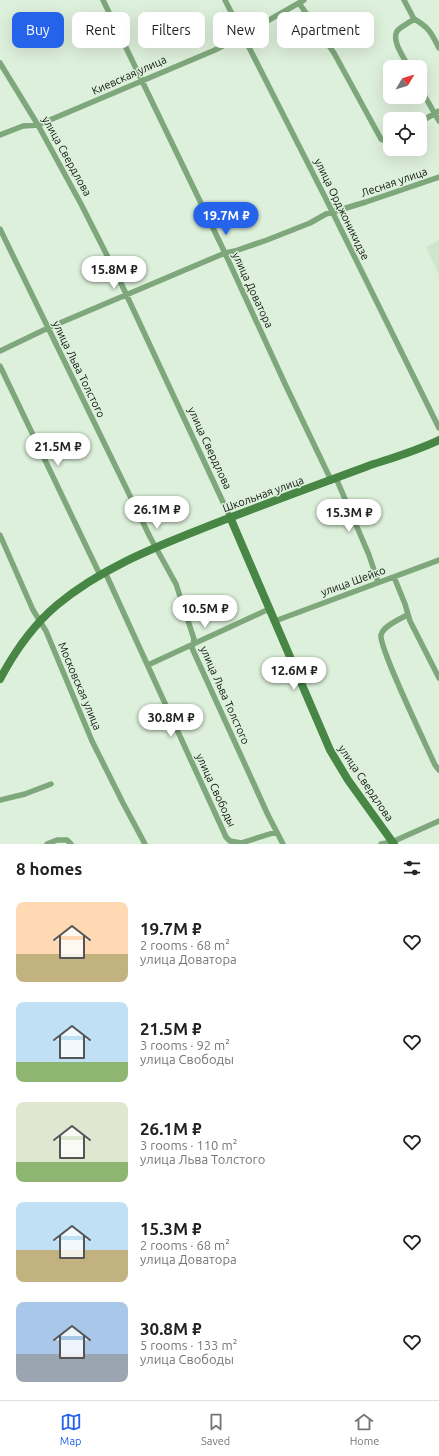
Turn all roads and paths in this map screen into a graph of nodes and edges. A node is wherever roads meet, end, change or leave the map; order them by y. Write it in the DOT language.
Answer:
graph roads {
  1 [pos="103,0"];
  2 [pos="225,0"];
  3 [pos="404,0"];
  4 [pos="301,1"];
  5 [pos="231,12"];
  6 [pos="414,19"];
  7 [pos="269,20"];
  8 [pos="219,48"];
  9 [pos="250,48"];
  10 [pos="439,48"];
  11 [pos="405,60"];
  12 [pos="0,63"];
  13 [pos="142,81"];
  14 [pos="427,98"];
  15 [pos="437,113"];
  16 [pos="427,118"];
  17 [pos="439,121"];
  18 [pos="38,125"];
  19 [pos="0,135"];
  20 [pos="383,140"];
  21 [pos="439,177"];
  22 [pos="332,212"];
  23 [pos="0,229"];
  24 [pos="225,253"];
  25 [pos="126,295"];
  26 [pos="48,328"];
  27 [pos="0,351"];
  28 [pos="0,366"];
  29 [pos="439,428"];
  30 [pos="439,440"];
  31 [pos="334,479"];
  32 [pos="230,517"];
  33 [pos="0,535"];
  34 [pos="156,547"];
  35 [pos="439,560"];
  36 [pos="102,574"];
  37 [pos="394,577"];
  38 [pos="378,582"];
  39 [pos="269,609"];
  40 [pos="407,615"];
  41 [pos="275,621"];
  42 [pos="40,622"];
  43 [pos="193,645"];
  44 [pos="148,665"];
  45 [pos="439,678"];
  46 [pos="0,679"];
  47 [pos="439,770"];
  48 [pos="51,784"];
  49 [pos="0,800"];
  50 [pos="439,821"];
  51 [pos="276,832"];
  52 [pos="393,843"];
  53 [pos="47,844"];
  54 [pos="71,844"];
  55 [pos="145,844"];
  56 [pos="283,844"];
  57 [pos="381,844"];
  1 -- 13 [label="street, улица Доватора"];
  2 -- 5 [label="street, улица Орджоникидзе"];
  3 -- 6 [label="street"];
  4 -- 7 [label="street, Киевская улица"];
  4 -- 20 [label="street"];
  6 -- 10 [label="street"];
  6 -- 11 [label="street"];
  8 -- 13 [label="street, Киевская улица"];
  9 -- 22 [label="street, улица Орджоникидзе"];
  12 -- 18 [label="street, улица Свердлова"];
  13 -- 18 [label="street, Киевская улица"];
  13 -- 24 [label="street, улица Доватора"];
  14 -- 15 [label="street"];
  15 -- 16 [label="street"];
  15 -- 17 [label="street"];
  18 -- 19 [label="street, Киевская улица"];
  18 -- 25 [label="street, улица Свердлова"];
  21 -- 22 [label="street, Лесная улица"];
  22 -- 24 [label="street, Лесная улица"];
  22 -- 29 [label="street, улица Орджоникидзе"];
  23 -- 26 [label="street, улица Льва Толстого"];
  24 -- 25 [label="street, Лесная улица"];
  24 -- 31 [label="street, улица Доватора"];
  25 -- 26 [label="street, Лесная улица"];
  25 -- 32 [label="street, улица Свердлова"];
  26 -- 27 [label="street, Лесная улица"];
  26 -- 34 [label="street, улица Льва Толстого"];
  28 -- 36 [label="street, улица Свободы"];
  30 -- 31 [label="street, Школьная улица"];
  31 -- 32 [label="street, Школьная улица"];
  31 -- 38 [label="street, улица Доватора"];
  32 -- 34 [label="street, Школьная улица"];
  32 -- 39 [label="street, улица Свердлова"];
  33 -- 42 [label="street, Московская улица"];
  34 -- 36 [label="street, Школьная улица"];
  34 -- 43 [label="street, улица Льва Толстого"];
  35 -- 37 [label="street, улица Шейко"];
  36 -- 42 [label="street, Школьная улица"];
  36 -- 44 [label="street, улица Свободы"];
  37 -- 38 [label="street, улица Шейко"];
  37 -- 40 [label="street"];
  38 -- 41 [label="street, улица Шейко"];
  39 -- 41 [label="street, улица Свердлова"];
  39 -- 43 [label="street"];
  40 -- 45 [label="street"];
  40 -- 47 [label="street"];
  41 -- 52 [label="street, улица Свердлова"];
  42 -- 46 [label="street, Школьная улица"];
  42 -- 55 [label="street, Московская улица"];
  43 -- 44 [label="street"];
  43 -- 51 [label="street, улица Льва Толстого"];
  44 -- 51 [label="street, улица Свободы"];
  48 -- 49 [label="street"];
  50 -- 52 [label="street"];
  51 -- 56 [label="street, улица Льва Толстого"];
  52 -- 57 [label="street"];
  53 -- 54 [label="street"];
}
